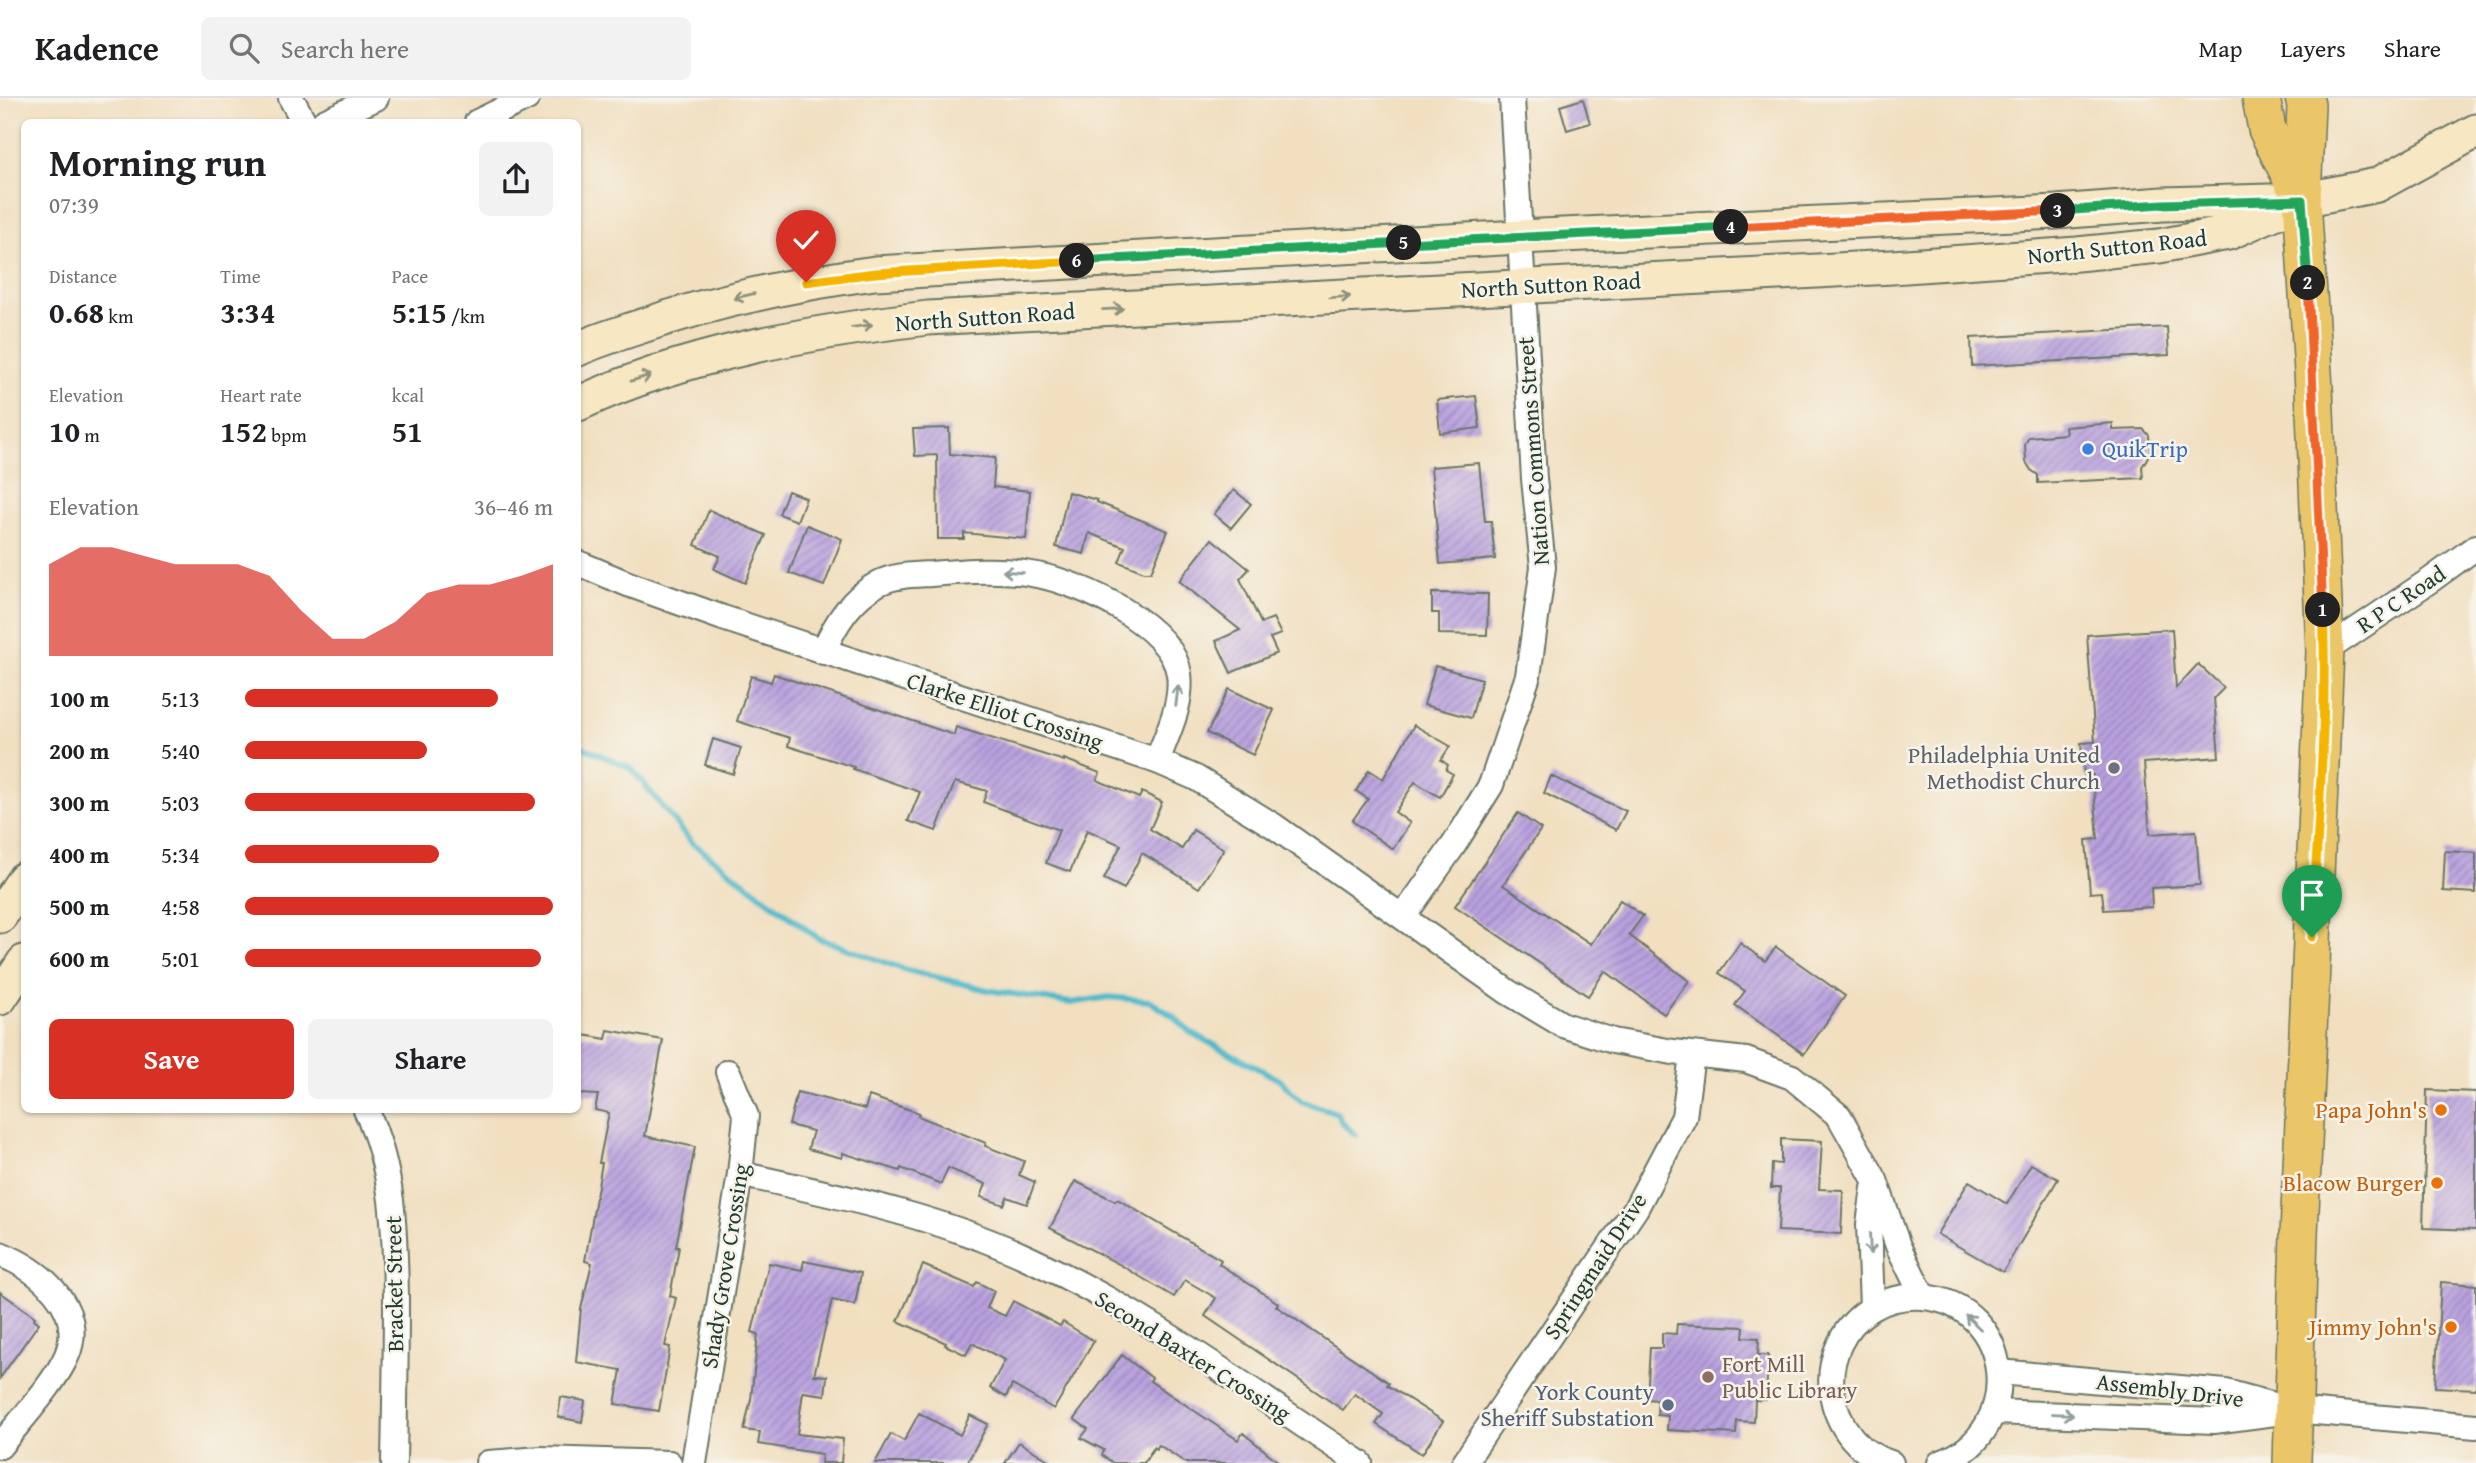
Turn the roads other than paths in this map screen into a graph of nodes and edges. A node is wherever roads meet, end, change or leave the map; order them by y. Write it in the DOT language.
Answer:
graph roads {
  1 [pos="291,98"];
  2 [pos="376,98"];
  3 [pos="527,98"];
  4 [pos="1512,98"];
  5 [pos="2261,98"];
  6 [pos="2304,98"];
  7 [pos="302,119"];
  8 [pos="330,119"];
  9 [pos="483,119"];
  10 [pos="2476,131"];
  11 [pos="2302,200"];
  12 [pos="1520,237"];
  13 [pos="1522,287"];
  14 [pos="581,348"];
  15 [pos="581,403"];
  16 [pos="2476,547"];
  17 [pos="581,564"];
  18 [pos="2325,651"];
  19 [pos="823,652"];
  20 [pos="1157,761"];
  21 [pos="21,884"];
  22 [pos="0,915"];
  23 [pos="1403,917"];
  24 [pos="21,966"];
  25 [pos="0,998"];
  26 [pos="1692,1055"];
  27 [pos="728,1072"];
  28 [pos="368,1113"];
  29 [pos="740,1174"];
  30 [pos="1875,1180"];
  31 [pos="0,1254"];
  32 [pos="1923,1297"];
  33 [pos="1872,1308"];
  34 [pos="1999,1372"];
  35 [pos="2293,1410"];
  36 [pos="1995,1412"];
  37 [pos="2476,1426"];
  38 [pos="1859,1454"];
  39 [pos="3,1458"];
  40 [pos="394,1463"];
  41 [pos="488,1463"];
  42 [pos="669,1463"];
  43 [pos="694,1463"];
  44 [pos="1360,1463"];
  45 [pos="1464,1463"];
  46 [pos="1891,1463"];
  47 [pos="1940,1463"];
  48 [pos="2270,1463"];
  49 [pos="2292,1463"];
  1 -- 7 [label="street"];
  2 -- 8 [label="street"];
  3 -- 9 [label="street"];
  4 -- 12 [label="street, Nation Commons Street"];
  5 -- 11 [label="main road"];
  6 -- 11 [label="main road"];
  10 -- 11 [label="main road"];
  11 -- 12 [label="main road, North Sutton Road"];
  11 -- 13 [label="main road, North Sutton Road"];
  11 -- 18 [label="main road"];
  12 -- 13 [label="street, Nation Commons Street"];
  12 -- 14 [label="main road, North Sutton Road, one-way"];
  15 -- 13 [label="main road, North Sutton Road, one-way"];
  13 -- 23 [label="street, Nation Commons Street"];
  16 -- 18 [label="street, R P C Road"];
  17 -- 19 [label="street, Clarke Elliot Crossing"];
  18 -- 35 [label="main road"];
  19 -- 20 [label="street, Clarke Elliot Crossing"];
  20 -- 19 [label="street, one-way"];
  20 -- 23 [label="street, Clarke Elliot Crossing"];
  21 -- 22 [label="main road"];
  23 -- 26 [label="street, Clarke Elliot Crossing"];
  24 -- 25 [label="main road"];
  26 -- 30 [label="street, Clarke Elliot Crossing"];
  26 -- 45 [label="street, Springmaid Drive"];
  27 -- 29 [label="street, Shady Grove Crossing"];
  28 -- 40 [label="street, Bracket Street"];
  29 -- 43 [label="street, Shady Grove Crossing"];
  29 -- 44 [label="street, Second Baxter Crossing"];
  30 -- 32 [label="street, Clarke Elliot Crossing"];
  30 -- 33 [label="street, one-way"];
  31 -- 39 [label="street"];
  32 -- 33 [label="street"];
  34 -- 32 [label="street, one-way"];
  33 -- 38 [label="street"];
  34 -- 35 [label="street, Assembly Drive"];
  34 -- 36 [label="street"];
  36 -- 35 [label="street, Assembly Drive, one-way"];
  35 -- 37 [label="street"];
  35 -- 48 [label="main road"];
  35 -- 49 [label="main road"];
  36 -- 47 [label="street"];
  38 -- 46 [label="street"];
  41 -- 42 [label="street"];
}
